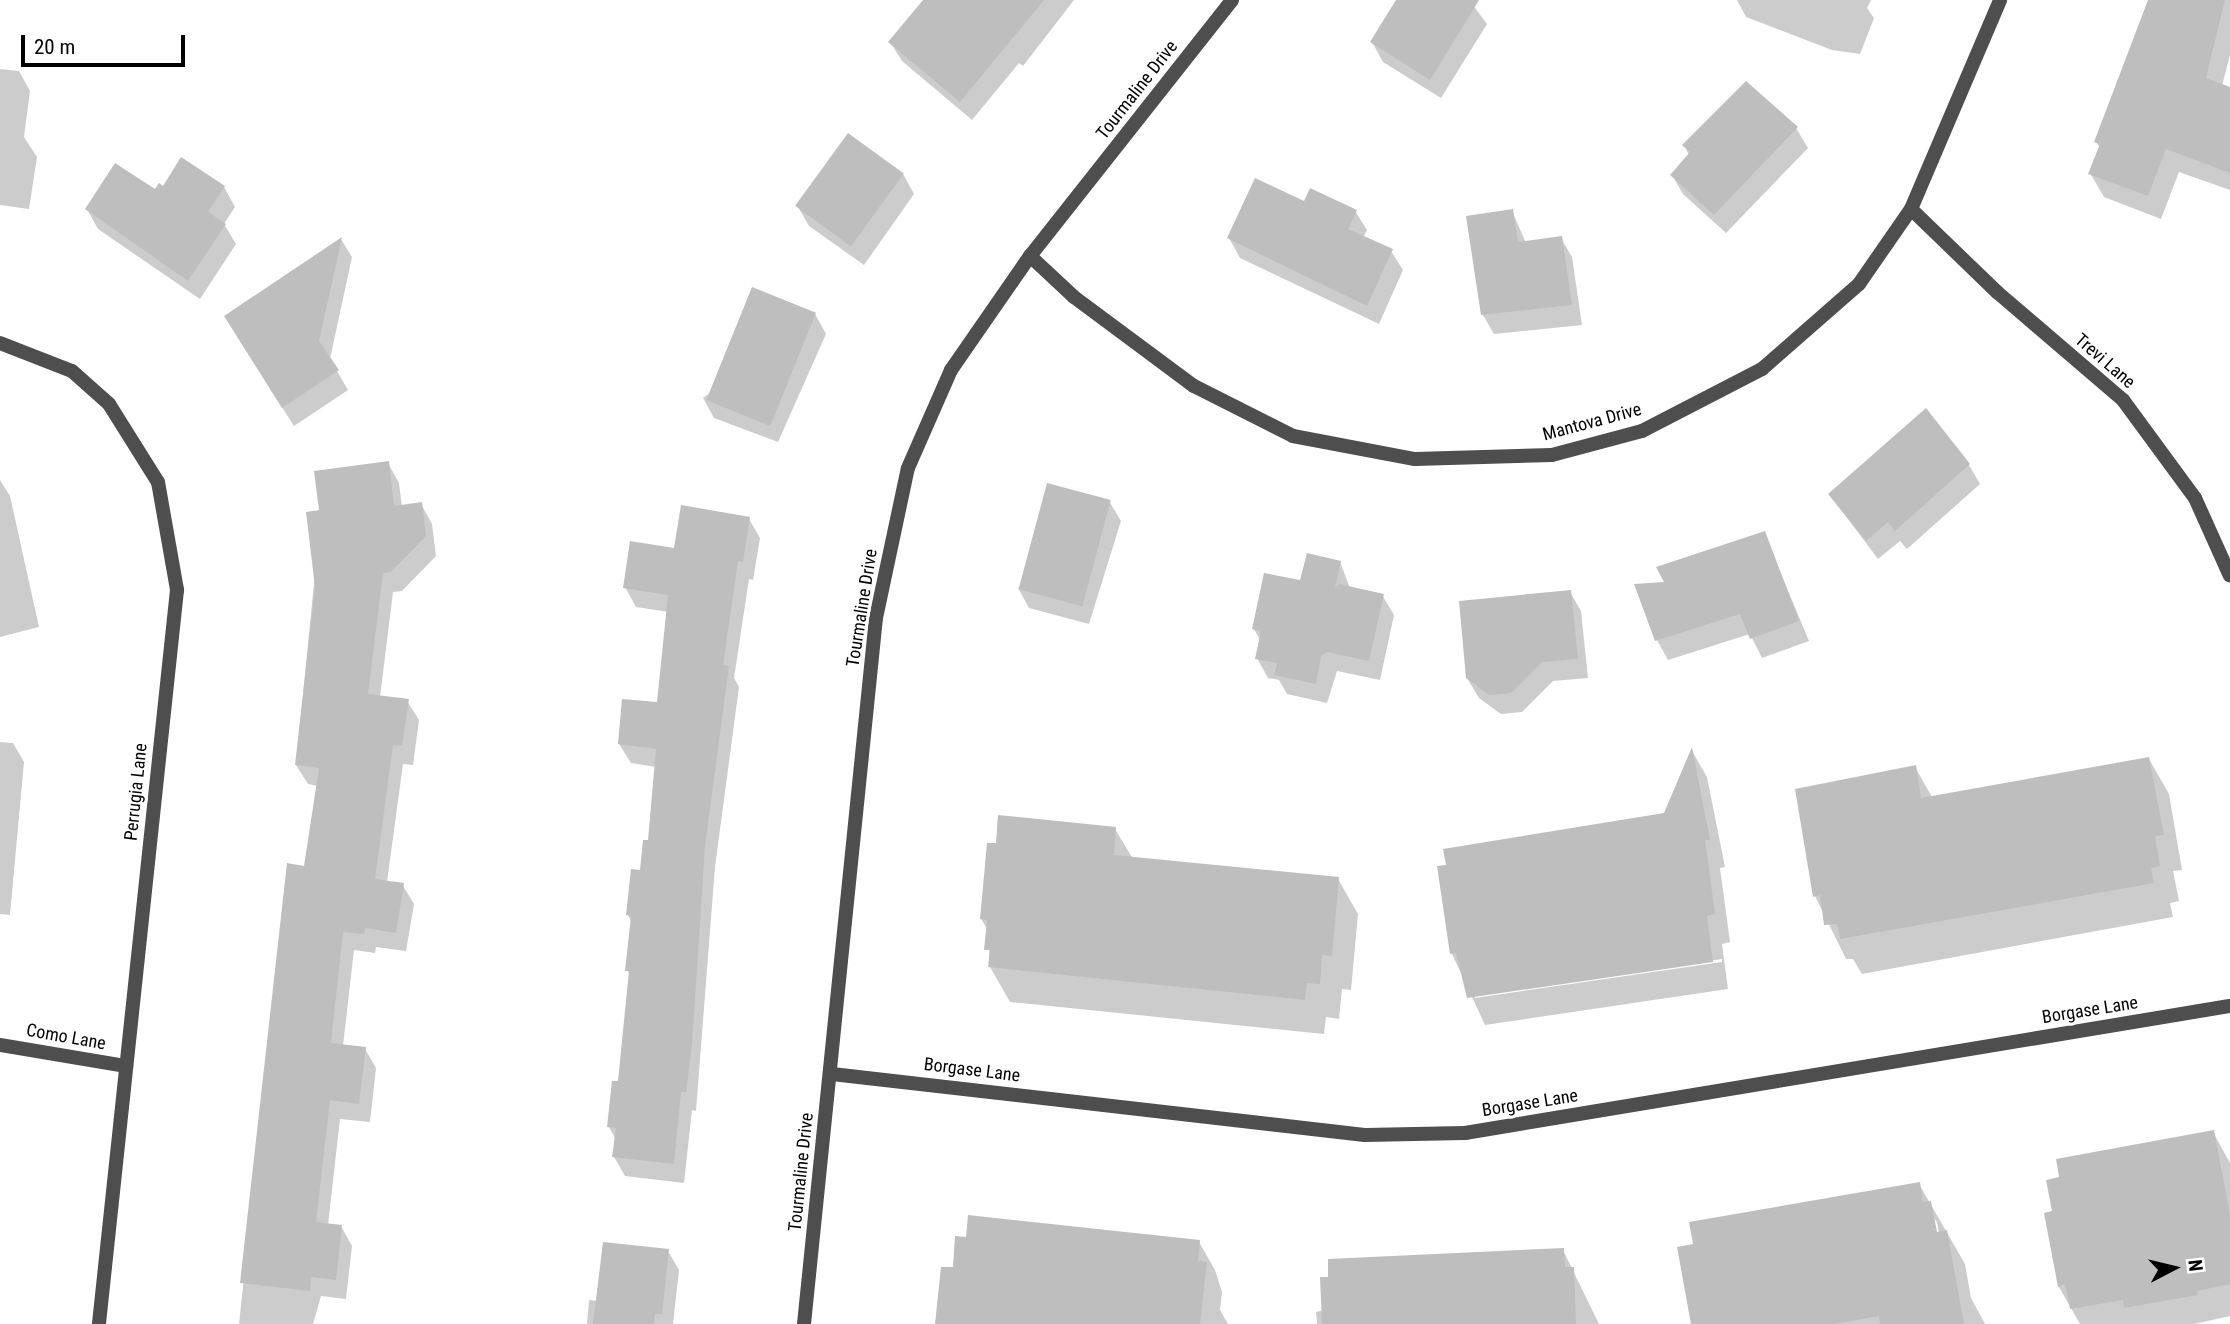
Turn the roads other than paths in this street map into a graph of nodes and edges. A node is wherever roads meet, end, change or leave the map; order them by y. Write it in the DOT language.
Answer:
graph roads {
  1 [pos="1232,0"];
  2 [pos="2000,0"];
  3 [pos="1911,209"];
  4 [pos="1030,256"];
  5 [pos="0,344"];
  6 [pos="2230,576"];
  7 [pos="2230,1006"];
  8 [pos="0,1045"];
  9 [pos="126,1066"];
  10 [pos="832,1074"];
  11 [pos="99,1324"];
  12 [pos="804,1324"];
  1 -- 4 [label="street, Tourmaline Drive"];
  2 -- 3 [label="street, Mantova Drive"];
  3 -- 4 [label="street, Mantova Drive"];
  3 -- 6 [label="street, Trevi Lane"];
  4 -- 10 [label="street, Tourmaline Drive"];
  5 -- 9 [label="street, Perrugia Lane"];
  7 -- 10 [label="street, Borgase Lane"];
  8 -- 9 [label="street, Como Lane"];
  9 -- 11 [label="street, Perrugia Lane"];
  10 -- 12 [label="street, Tourmaline Drive"];
}
